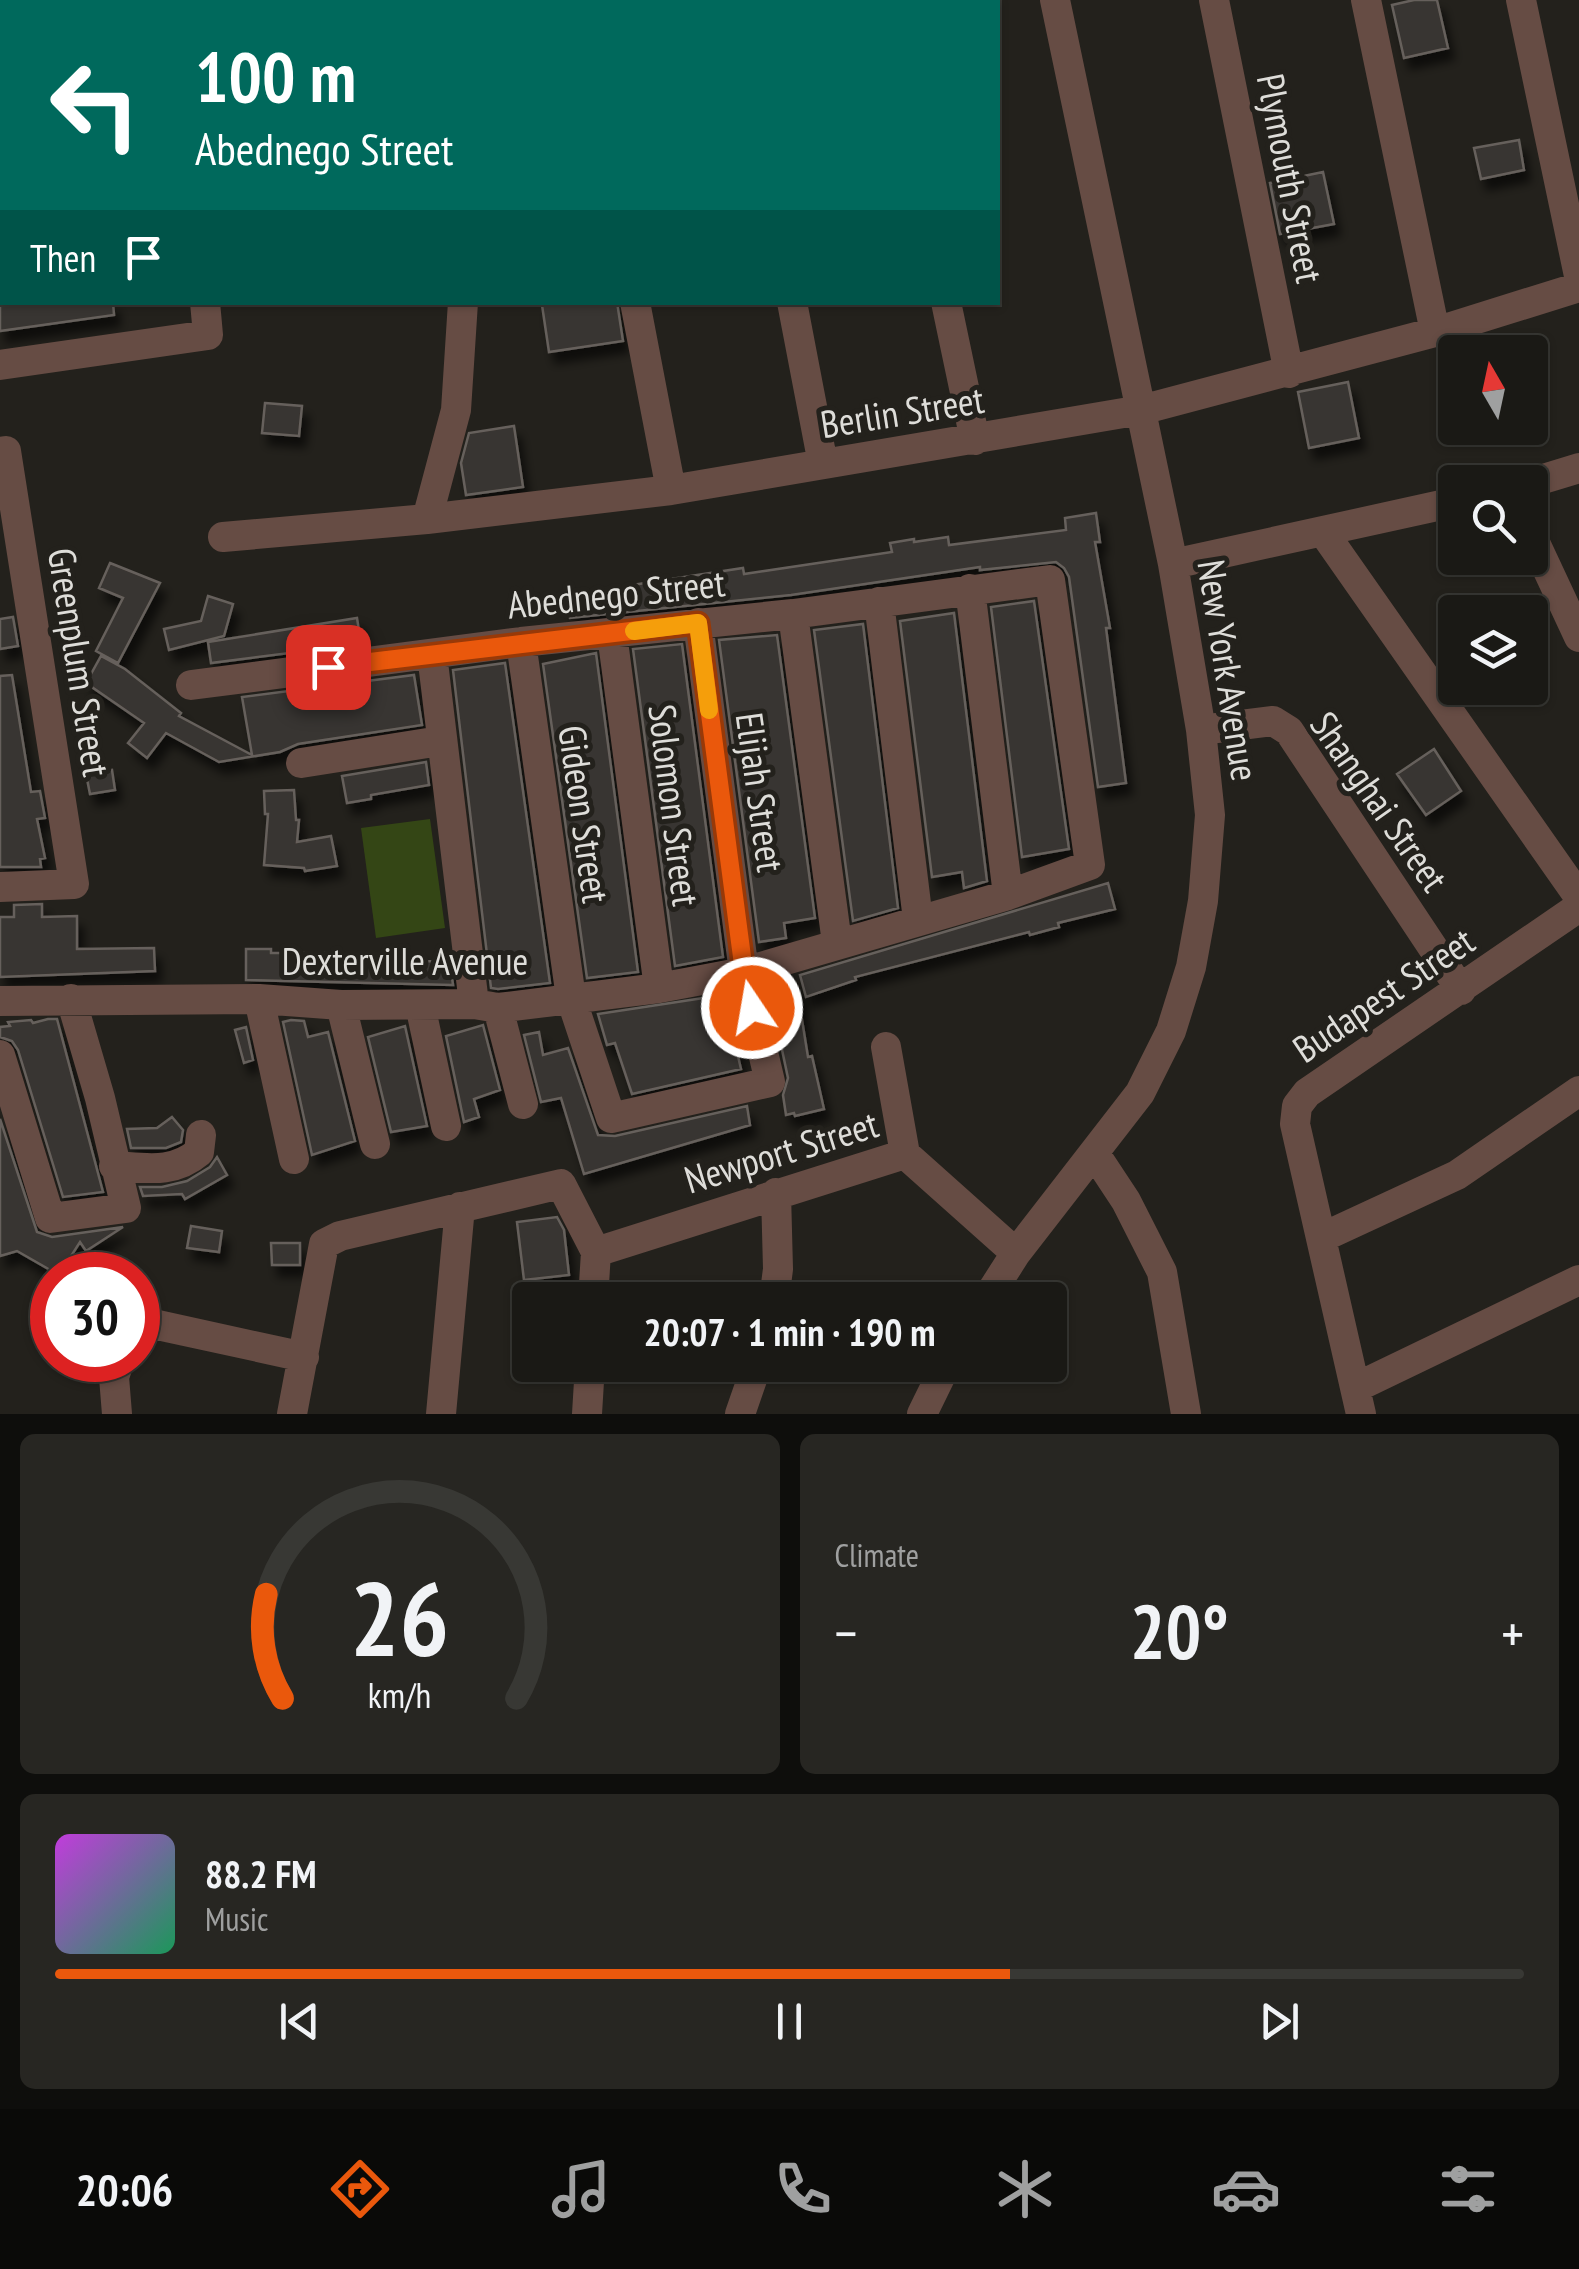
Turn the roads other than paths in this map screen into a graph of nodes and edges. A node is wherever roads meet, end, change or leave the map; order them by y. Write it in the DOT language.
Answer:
graph roads {
  1 [pos="1056,0"];
  2 [pos="1214,0"];
  3 [pos="1366,0"];
  4 [pos="1521,0"];
  5 [pos="1579,276"];
  6 [pos="1579,287"];
  7 [pos="205,305"];
  8 [pos="463,305"];
  9 [pos="637,305"];
  10 [pos="793,305"];
  11 [pos="947,305"];
  12 [pos="1435,332"];
  13 [pos="0,365"];
  14 [pos="1289,372"];
  15 [pos="1140,410"];
  16 [pos="975,440"];
  17 [pos="3,452"];
  18 [pos="823,464"];
  19 [pos="1579,468"];
  20 [pos="1548,477"];
  21 [pos="671,490"];
  22 [pos="1438,506"];
  23 [pos="426,520"];
  24 [pos="1324,533"];
  25 [pos="223,537"];
  26 [pos="1173,564"];
  27 [pos="1548,571"];
  28 [pos="970,590"];
  29 [pos="879,602"];
  30 [pos="793,614"];
  31 [pos="698,623"];
  32 [pos="612,634"];
  33 [pos="1579,637"];
  34 [pos="521,642"];
  35 [pos="432,654"];
  36 [pos="191,685"];
  37 [pos="1201,730"];
  38 [pos="440,741"];
  39 [pos="301,763"];
  40 [pos="1090,865"];
  41 [pos="0,887"];
  42 [pos="1008,896"];
  43 [pos="1579,897"];
  44 [pos="1579,908"];
  45 [pos="918,920"];
  46 [pos="836,944"];
  47 [pos="744,972"];
  48 [pos="659,988"];
  49 [pos="1461,990"];
  50 [pos="570,998"];
  51 [pos="71,999"];
  52 [pos="259,999"];
  53 [pos="0,1000"];
  54 [pos="341,1004"];
  55 [pos="420,1006"];
  56 [pos="486,1006"];
  57 [pos="886,1047"];
  58 [pos="0,1055"];
  59 [pos="1579,1091"];
  60 [pos="523,1104"];
  61 [pos="446,1126"];
  62 [pos="201,1135"];
  63 [pos="374,1144"];
  64 [pos="905,1154"];
  65 [pos="1095,1154"];
  66 [pos="294,1159"];
  67 [pos="114,1166"];
  68 [pos="776,1193"];
  69 [pos="460,1207"];
  70 [pos="1321,1238"];
  71 [pos="596,1252"];
  72 [pos="1016,1253"];
  73 [pos="1579,1280"];
  74 [pos="594,1282"];
  75 [pos="776,1282"];
  76 [pos="997,1282"];
  77 [pos="160,1326"];
  78 [pos="304,1357"];
  79 [pos="115,1382"];
  80 [pos="589,1382"];
  81 [pos="750,1382"];
  82 [pos="938,1382"];
  83 [pos="1359,1400"];
  84 [pos="118,1414"];
  85 [pos="292,1414"];
  86 [pos="441,1414"];
  87 [pos="587,1414"];
  88 [pos="740,1414"];
  89 [pos="922,1414"];
  90 [pos="1186,1414"];
  1 -- 15 [label="street, New York Avenue"];
  2 -- 14 [label="street, Plymouth Street"];
  3 -- 12 [label="street"];
  4 -- 5 [label="street"];
  6 -- 12 [label="street, Berlin Street"];
  7 -- 13 [label="street"];
  8 -- 23 [label="street"];
  9 -- 21 [label="street"];
  10 -- 18 [label="street"];
  11 -- 16 [label="street"];
  12 -- 14 [label="street, Berlin Street"];
  14 -- 15 [label="street, Berlin Street"];
  15 -- 16 [label="street, Berlin Street"];
  15 -- 26 [label="street, New York Avenue"];
  16 -- 18 [label="street, Berlin Street"];
  17 -- 41 [label="street, Greenplum Street"];
  18 -- 21 [label="street, Berlin Street"];
  19 -- 20 [label="street"];
  21 -- 23 [label="street, Berlin Street"];
  22 -- 24 [label="street"];
  23 -- 25 [label="street, Berlin Street"];
  24 -- 26 [label="street"];
  24 -- 43 [label="street"];
  26 -- 37 [label="street, New York Avenue"];
  27 -- 33 [label="street"];
  28 -- 29 [label="street, Abednego Street"];
  28 -- 40 [label="street, Abednego Street"];
  28 -- 42 [label="street"];
  29 -- 30 [label="street, Abednego Street"];
  29 -- 45 [label="street"];
  30 -- 31 [label="street, Abednego Street"];
  30 -- 46 [label="street"];
  31 -- 32 [label="street, Abednego Street"];
  31 -- 47 [label="street, Elijah Street"];
  32 -- 34 [label="street, Abednego Street"];
  32 -- 48 [label="street, Solomon Street"];
  34 -- 35 [label="street, Abednego Street"];
  34 -- 50 [label="street, Gideon Street"];
  35 -- 36 [label="street, Abednego Street"];
  35 -- 38 [label="street"];
  37 -- 49 [label="street, Shanghai Street"];
  37 -- 65 [label="street, New York Avenue"];
  38 -- 39 [label="street"];
  38 -- 56 [label="street"];
  40 -- 42 [label="street, Dexterville Avenue"];
  42 -- 45 [label="street, Dexterville Avenue"];
  44 -- 49 [label="street, Budapest Street"];
  45 -- 46 [label="street, Dexterville Avenue"];
  46 -- 47 [label="street, Dexterville Avenue"];
  47 -- 48 [label="street, Dexterville Avenue"];
  47 -- 50 [label="street, Elijah Street"];
  48 -- 50 [label="street, Dexterville Avenue"];
  49 -- 70 [label="street, Budapest Street"];
  50 -- 56 [label="street, Dexterville Avenue"];
  51 -- 52 [label="street, Dexterville Avenue"];
  51 -- 53 [label="street, Dexterville Avenue"];
  51 -- 67 [label="street"];
  52 -- 54 [label="street, Dexterville Avenue"];
  52 -- 66 [label="street"];
  54 -- 55 [label="street, Dexterville Avenue"];
  54 -- 63 [label="street"];
  55 -- 56 [label="street, Dexterville Avenue"];
  55 -- 61 [label="street"];
  56 -- 60 [label="street"];
  57 -- 64 [label="street"];
  58 -- 67 [label="street"];
  59 -- 70 [label="street"];
  62 -- 67 [label="street"];
  64 -- 68 [label="street, Newport Street"];
  64 -- 72 [label="street, Newport Street"];
  65 -- 72 [label="street, New York Avenue"];
  65 -- 90 [label="street"];
  68 -- 71 [label="street, Newport Street"];
  68 -- 75 [label="street"];
  69 -- 71 [label="street"];
  69 -- 78 [label="street"];
  69 -- 86 [label="street"];
  70 -- 83 [label="street, Budapest Street"];
  71 -- 74 [label="street"];
  72 -- 76 [label="street, New York Avenue"];
  73 -- 83 [label="street"];
  77 -- 78 [label="street"];
  78 -- 85 [label="street"];
  79 -- 84 [label="street"];
  80 -- 87 [label="street"];
  81 -- 88 [label="street"];
  82 -- 89 [label="street"];
}
